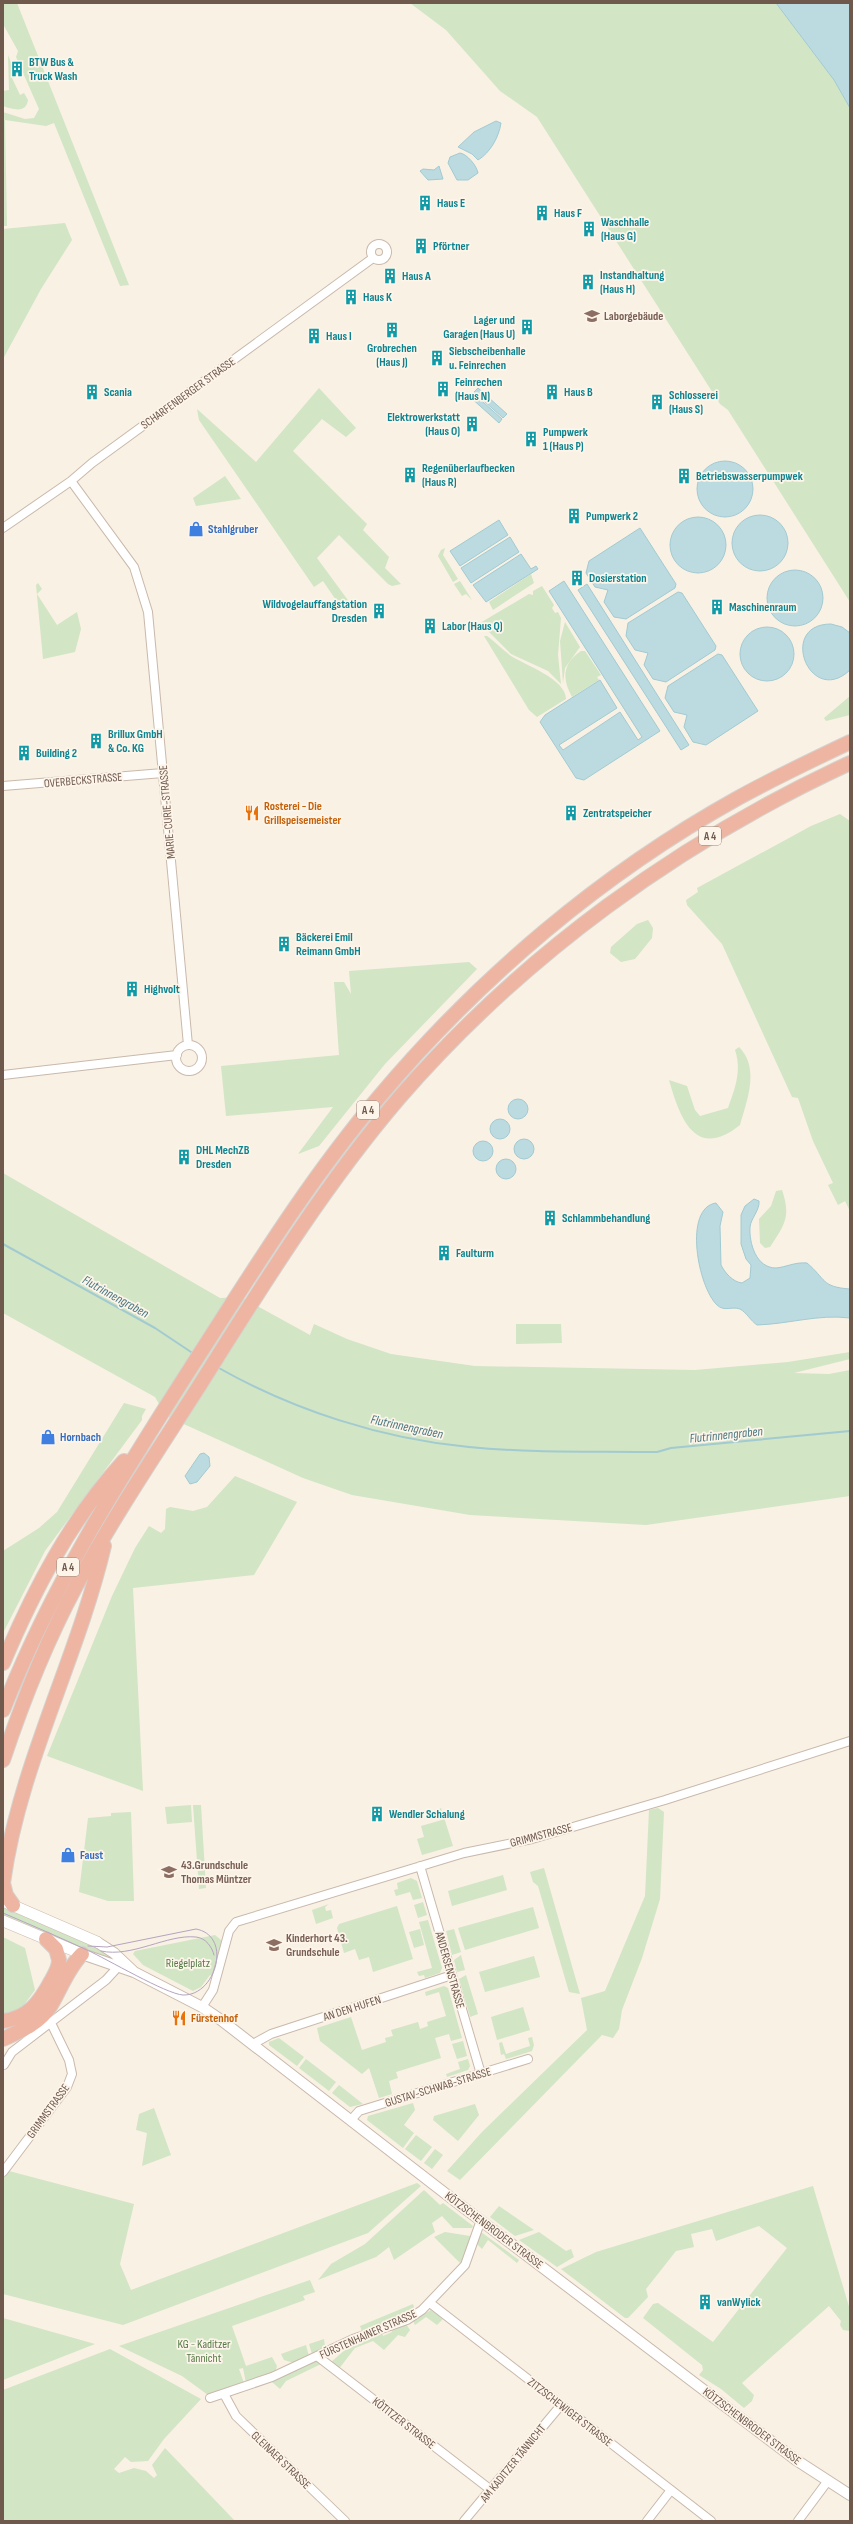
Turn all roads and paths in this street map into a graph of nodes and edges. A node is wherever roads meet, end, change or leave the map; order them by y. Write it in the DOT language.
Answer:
graph roads {
  1 [pos="373,258"];
  2 [pos="71,481"];
  3 [pos="3,528"];
  4 [pos="850,742"];
  5 [pos="850,763"];
  6 [pos="163,773"];
  7 [pos="3,786"];
  8 [pos="188,1045"];
  9 [pos="177,1055"];
  10 [pos="3,1075"];
  11 [pos="150,1433"];
  12 [pos="107,1532"];
  13 [pos="20,1625"];
  14 [pos="3,1647"];
  15 [pos="3,1664"];
  16 [pos="3,1710"];
  17 [pos="850,1741"];
  18 [pos="3,1760"];
  19 [pos="420,1866"];
  20 [pos="8,1903"];
  21 [pos="3,1921"];
  22 [pos="46,1939"];
  23 [pos="97,1942"];
  24 [pos="82,1954"];
  25 [pos="117,1968"];
  26 [pos="134,1972"];
  27 [pos="452,1975"];
  28 [pos="202,2007"];
  29 [pos="3,2021"];
  30 [pos="51,2023"];
  31 [pos="3,2039"];
  32 [pos="253,2044"];
  33 [pos="528,2059"];
  34 [pos="4,2064"];
  35 [pos="481,2074"];
  36 [pos="351,2120"];
  37 [pos="3,2172"];
  38 [pos="481,2220"];
  39 [pos="430,2303"];
  40 [pos="317,2356"];
  41 [pos="224,2394"];
  42 [pos="210,2398"];
  43 [pos="560,2405"];
  44 [pos="828,2482"];
  45 [pos="491,2490"];
  46 [pos="671,2490"];
  47 [pos="850,2495"];
  48 [pos="345,2521"];
  49 [pos="464,2521"];
  50 [pos="647,2521"];
  51 [pos="711,2521"];
  52 [pos="798,2521"];
  1 -- 2 [label="street, SCHARFENBERGER STRASSE"];
  2 -- 3 [label="street, SCHARFENBERGER STRASSE"];
  2 -- 6 [label="street, MARIE-CURIE-STRASSE"];
  4 -- 11 [label="highway, A 4"];
  5 -- 12 [label="highway, A 4"];
  6 -- 7 [label="street, OVERBECKSTRASSE"];
  6 -- 8 [label="street, MARIE-CURIE-STRASSE"];
  8 -- 9 [label="street"];
  8 -- 9 [label="street"];
  9 -- 10 [label="street"];
  11 -- 13 [label="highway"];
  11 -- 16 [label="highway, A 4"];
  12 -- 18 [label="highway, A 4"];
  12 -- 20 [label="highway"];
  13 -- 14 [label="highway"];
  13 -- 15 [label="highway"];
  17 -- 19 [label="street, GRIMMSTRASSE"];
  19 -- 27 [label="street, ANDERSENSTRASSE"];
  19 -- 28 [label="street, GRIMMSTRASSE"];
  20 -- 23 [label="main road, KÖTZSCHENBRODER STRASSE"];
  21 -- 22 [label="main road, KÖTZSCHENBRODER STRASSE"];
  22 -- 24 [label="main road, KÖTZSCHENBRODER STRASSE"];
  22 -- 29 [label="highway"];
  23 -- 26 [label="street, KÖTZSCHENBRODER STRASSE"];
  24 -- 25 [label="street, KÖTZSCHENBRODER STRASSE"];
  24 -- 31 [label="highway"];
  25 -- 26 [label="street, KÖTZSCHENBRODER STRASSE"];
  25 -- 30 [label="street"];
  26 -- 28 [label="street, KÖTZSCHENBRODER STRASSE"];
  27 -- 32 [label="street, AN DEN HUFEN"];
  27 -- 35 [label="street, ANDERSENSTRASSE"];
  28 -- 32 [label="street, KÖTZSCHENBRODER STRASSE"];
  30 -- 34 [label="street"];
  30 -- 37 [label="street, GRIMMSTRASSE"];
  32 -- 36 [label="street, KÖTZSCHENBRODER STRASSE"];
  33 -- 35 [label="street, GUSTAV-SCHWAB-STRASSE"];
  35 -- 36 [label="street, GUSTAV-SCHWAB-STRASSE"];
  36 -- 38 [label="street, KÖTZSCHENBRODER STRASSE"];
  38 -- 39 [label="street, FÜRSTENHAINER STRASSE"];
  38 -- 44 [label="street, KÖTZSCHENBRODER STRASSE"];
  39 -- 40 [label="street, FÜRSTENHAINER STRASSE"];
  39 -- 43 [label="street, ZITZSCHEWIGER STRASSE"];
  40 -- 41 [label="street, FÜRSTENHAINER STRASSE"];
  40 -- 45 [label="street, KÖTITZER STRASSE"];
  41 -- 42 [label="street, FÜRSTENHAINER STRASSE"];
  41 -- 48 [label="street, GLEINAER STRASSE"];
  43 -- 45 [label="street, AM KADITZER TÄNNICHT"];
  43 -- 46 [label="street, ZITZSCHEWIGER STRASSE"];
  44 -- 47 [label="street, KÖTZSCHENBRODER STRASSE"];
  44 -- 52 [label="street"];
  45 -- 49 [label="street, AM KADITZER TÄNNICHT"];
  46 -- 50 [label="street"];
  46 -- 51 [label="street, ZITZSCHEWIGER STRASSE"];
}
